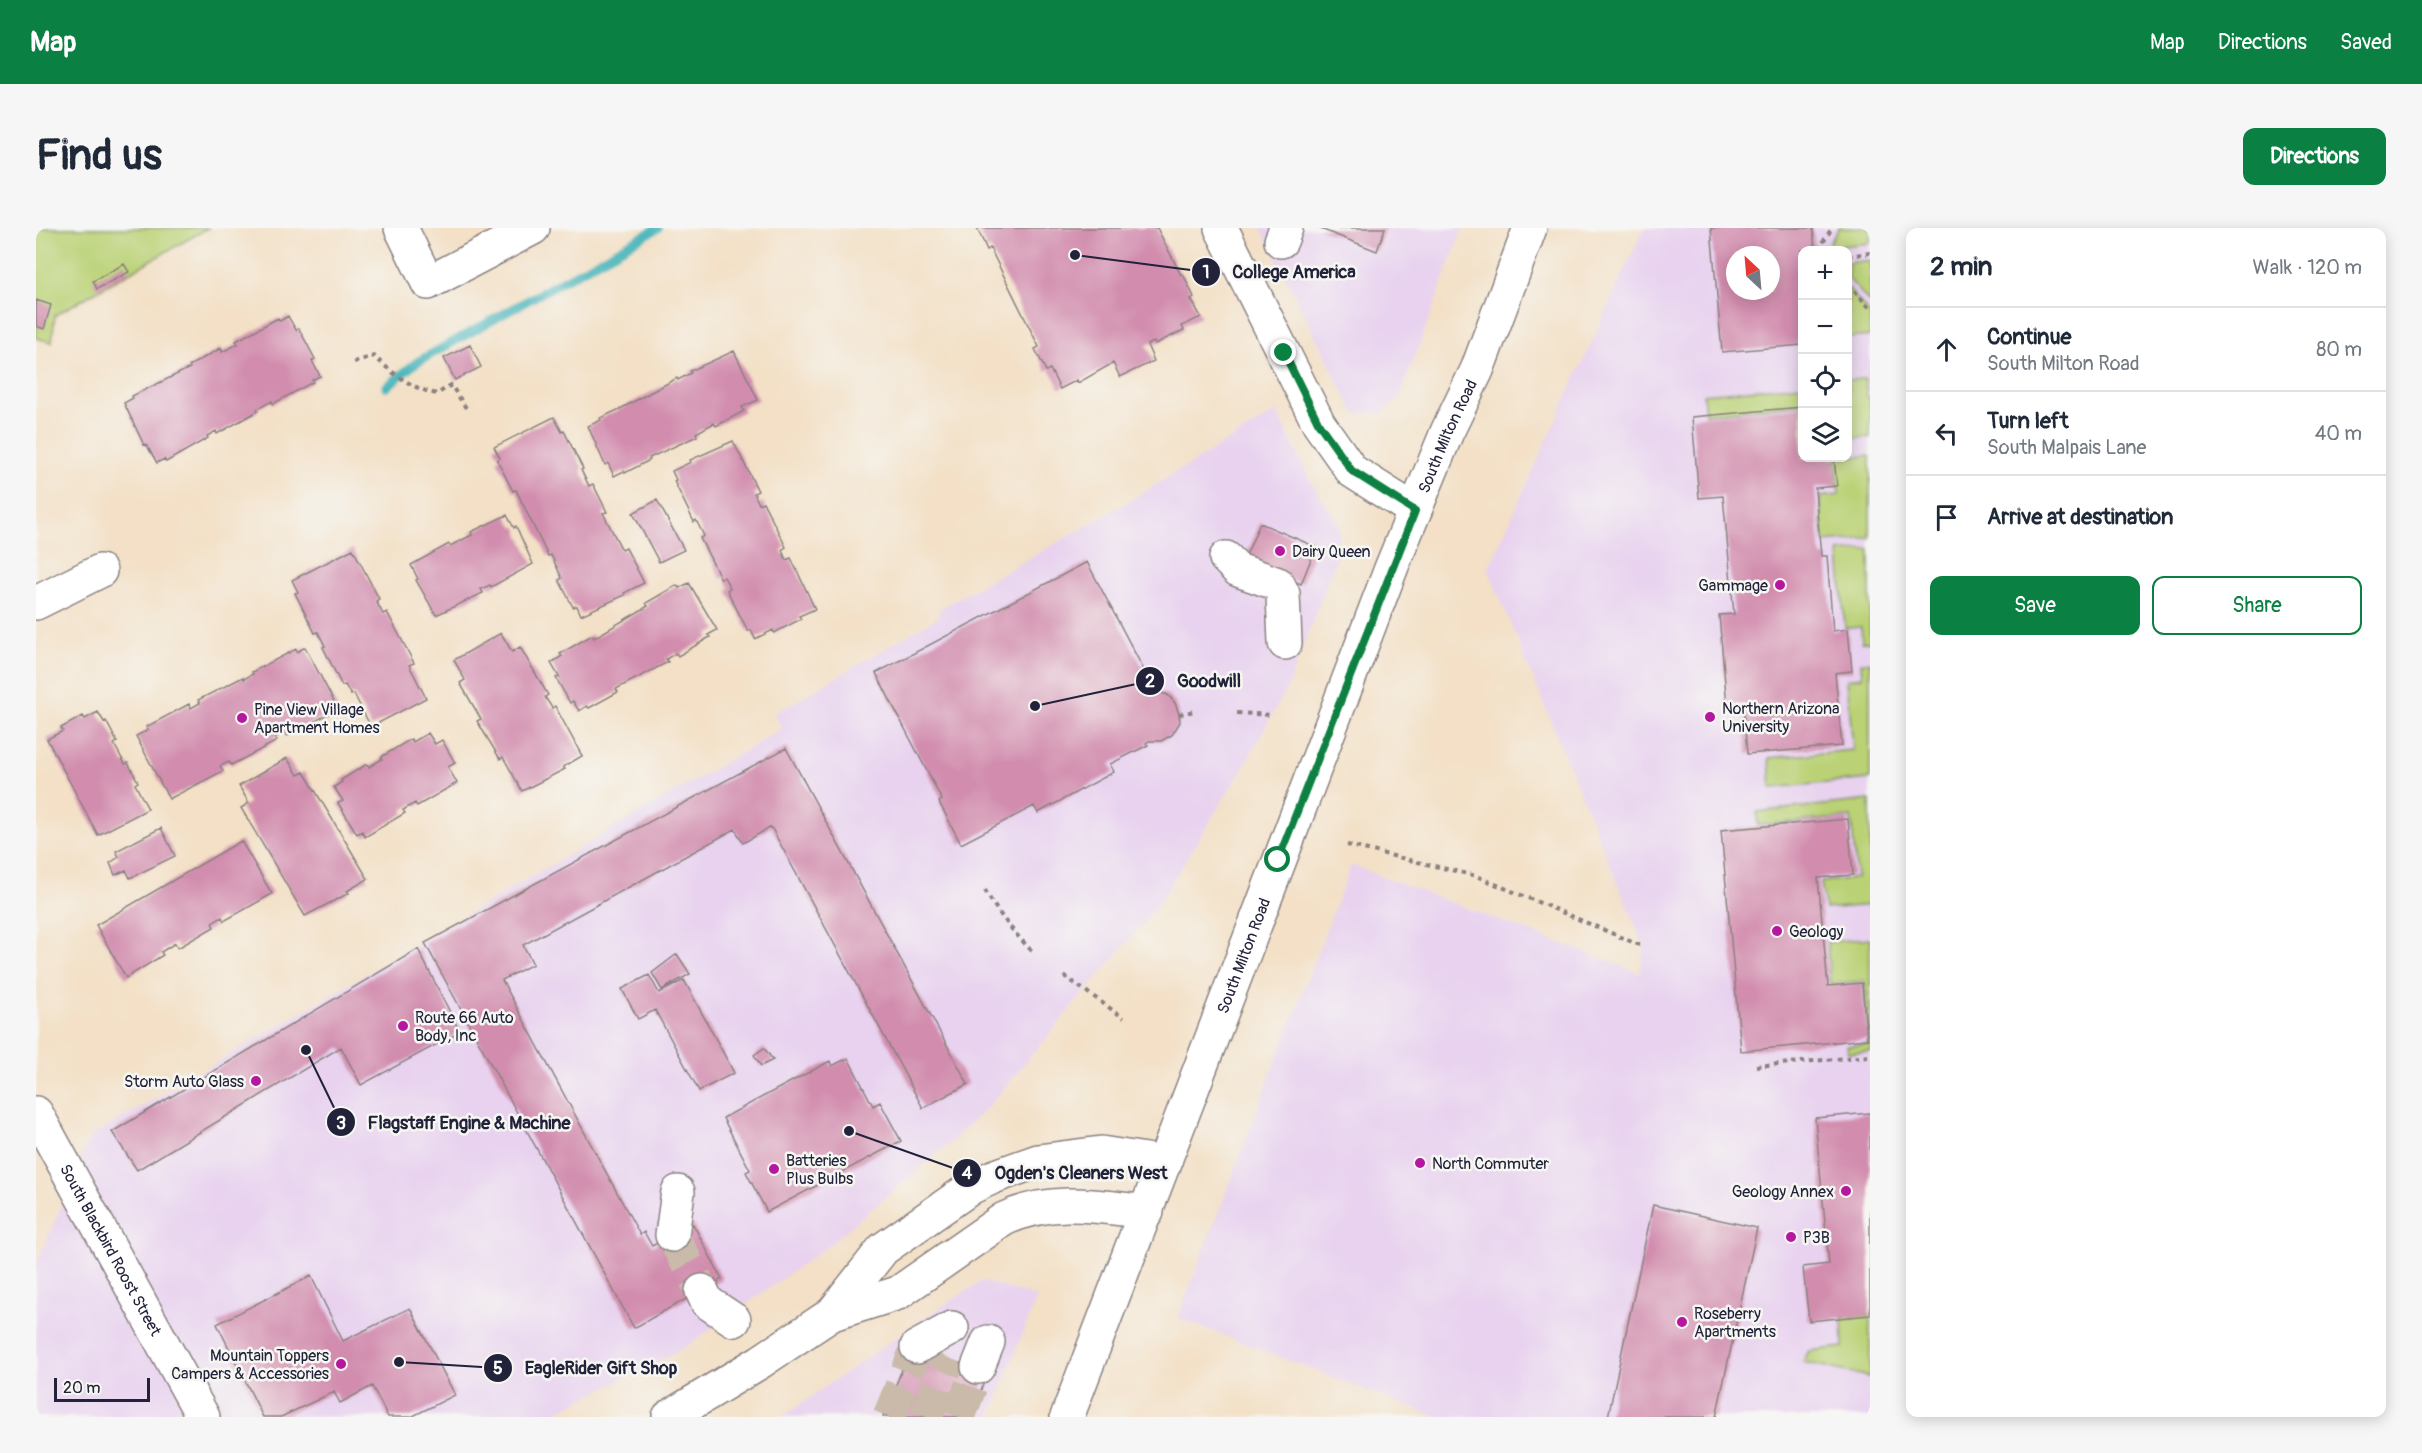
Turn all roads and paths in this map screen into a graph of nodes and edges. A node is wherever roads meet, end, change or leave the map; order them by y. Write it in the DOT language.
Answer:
graph roads {
  1 [pos="401,228"];
  2 [pos="533,228"];
  3 [pos="1221,228"];
  4 [pos="1530,228"];
  5 [pos="1825,228"];
  6 [pos="1832,228"];
  7 [pos="1827,236"];
  8 [pos="1821,246"];
  9 [pos="1870,253"];
  10 [pos="1852,255"];
  11 [pos="1852,288"];
  12 [pos="1870,308"];
  13 [pos="354,362"];
  14 [pos="466,408"];
  15 [pos="1415,511"];
  16 [pos="1226,558"];
  17 [pos="100,571"];
  18 [pos="36,603"];
  19 [pos="1285,643"];
  20 [pos="1195,711"];
  21 [pos="1237,712"];
  22 [pos="1179,714"];
  23 [pos="1273,715"];
  24 [pos="1347,845"];
  25 [pos="985,890"];
  26 [pos="1644,947"];
  27 [pos="1033,952"];
  28 [pos="1064,976"];
  29 [pos="1124,1018"];
  30 [pos="1870,1056"];
  31 [pos="1756,1066"];
  32 [pos="36,1113"];
  33 [pos="1165,1163"];
  34 [pos="678,1192"];
  35 [pos="1147,1212"];
  36 [pos="672,1235"];
  37 [pos="702,1291"];
  38 [pos="832,1314"];
  39 [pos="734,1320"];
  40 [pos="967,1346"];
  41 [pos="916,1347"];
  42 [pos="203,1417"];
  43 [pos="669,1417"];
  44 [pos="1068,1417"];
  1 -- 2 [label="main road"];
  3 -- 15 [label="main road"];
  4 -- 15 [label="main road, South Milton Road"];
  5 -- 7 [label="path"];
  6 -- 7 [label="path"];
  7 -- 8 [label="path"];
  9 -- 10 [label="path"];
  11 -- 12 [label="path"];
  13 -- 14 [label="path"];
  15 -- 33 [label="main road, South Milton Road"];
  16 -- 19 [label="main road"];
  17 -- 18 [label="main road"];
  20 -- 22 [label="path"];
  21 -- 23 [label="path"];
  24 -- 26 [label="path"];
  25 -- 27 [label="path"];
  28 -- 29 [label="path"];
  30 -- 31 [label="path"];
  32 -- 42 [label="main road, South Blackbird Roost Street"];
  33 -- 35 [label="main road, South Milton Road"];
  33 -- 38 [label="main road"];
  34 -- 36 [label="main road"];
  35 -- 38 [label="main road"];
  35 -- 44 [label="main road, South Milton Road"];
  37 -- 39 [label="main road"];
  38 -- 43 [label="main road"];
  40 -- 41 [label="main road"];
}
